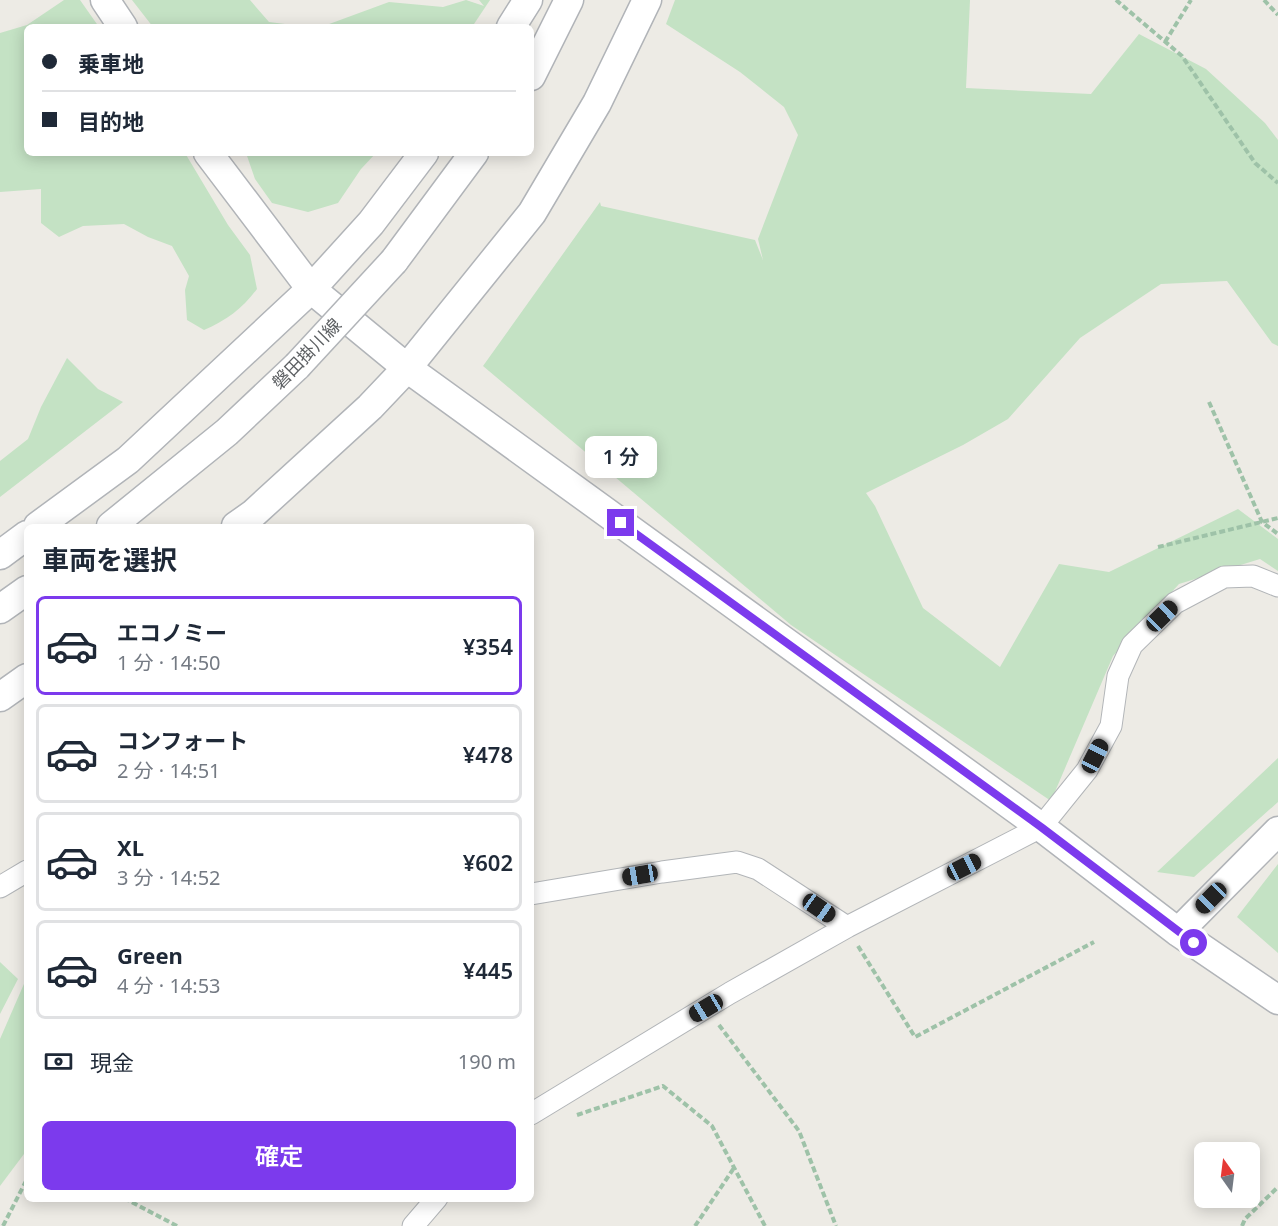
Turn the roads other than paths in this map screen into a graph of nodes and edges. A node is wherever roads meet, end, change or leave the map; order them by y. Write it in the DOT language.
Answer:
graph roads {
  1 [pos="105,0"];
  2 [pos="528,0"];
  3 [pos="569,0"];
  4 [pos="647,0"];
  5 [pos="121,24"];
  6 [pos="513,24"];
  7 [pos="534,70"];
  8 [pos="210,156"];
  9 [pos="422,156"];
  10 [pos="472,156"];
  11 [pos="311,290"];
  12 [pos="407,368"];
  13 [pos="41,524"];
  14 [pos="113,524"];
  15 [pos="239,524"];
  16 [pos="24,537"];
  17 [pos="0,555"];
  18 [pos="1278,586"];
  19 [pos="24,592"];
  20 [pos="0,609"];
  21 [pos="24,680"];
  22 [pos="0,697"];
  23 [pos="1041,827"];
  24 [pos="1278,831"];
  25 [pos="24,873"];
  26 [pos="0,886"];
  27 [pos="534,894"];
  28 [pos="847,927"];
  29 [pos="1178,932"];
  30 [pos="1278,1000"];
  31 [pos="534,1112"];
  32 [pos="433,1202"];
  33 [pos="413,1226"];
  1 -- 5 [label="main road"];
  2 -- 6 [label="main road"];
  3 -- 7 [label="main road"];
  4 -- 12 [label="main road"];
  8 -- 11 [label="main road"];
  9 -- 11 [label="main road"];
  10 -- 14 [label="main road, 磐田掛川線, bridge"];
  11 -- 12 [label="main road"];
  11 -- 13 [label="main road"];
  12 -- 15 [label="main road"];
  12 -- 23 [label="main road"];
  16 -- 17 [label="main road"];
  18 -- 23 [label="street"];
  19 -- 20 [label="main road"];
  21 -- 22 [label="main road"];
  23 -- 28 [label="street"];
  23 -- 29 [label="main road"];
  24 -- 29 [label="main road"];
  25 -- 26 [label="street"];
  27 -- 28 [label="street"];
  28 -- 31 [label="street"];
  29 -- 30 [label="main road"];
  32 -- 33 [label="street"];
}
